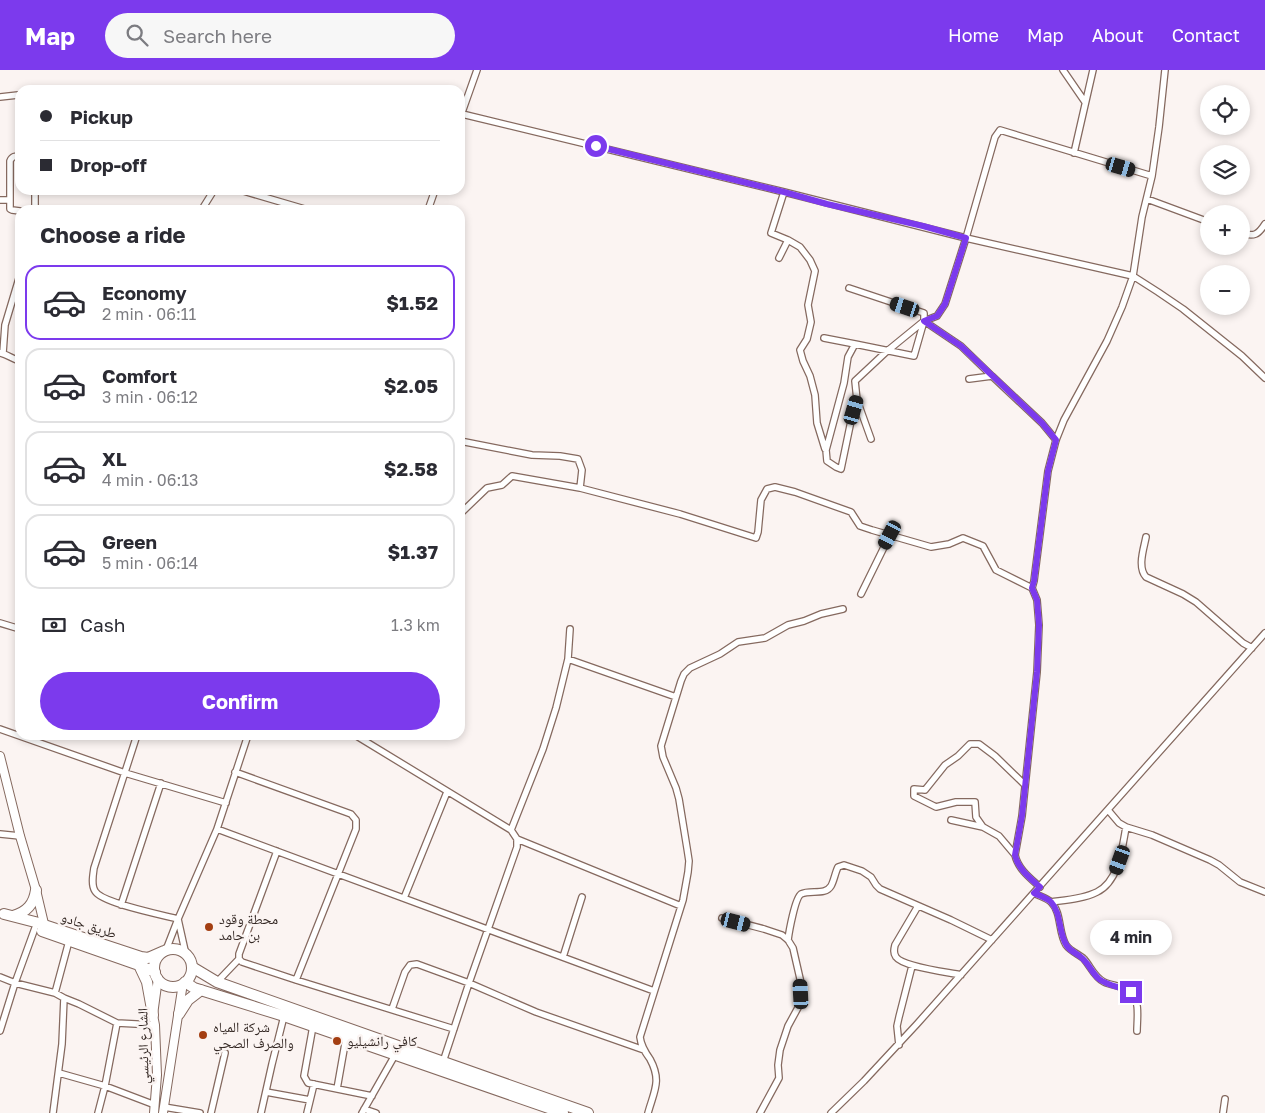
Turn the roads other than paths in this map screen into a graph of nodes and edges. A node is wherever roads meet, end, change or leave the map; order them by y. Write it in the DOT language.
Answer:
graph roads {
  1 [pos="477,70"];
  2 [pos="1063,70"];
  3 [pos="1093,70"];
  4 [pos="1165,70"];
  5 [pos="15,95"];
  6 [pos="0,97"];
  7 [pos="1085,102"];
  8 [pos="465,104"];
  9 [pos="465,117"];
  10 [pos="1074,153"];
  11 [pos="15,157"];
  12 [pos="1152,176"];
  13 [pos="784,192"];
  14 [pos="257,195"];
  15 [pos="0,200"];
  16 [pos="10,200"];
  17 [pos="1147,200"];
  18 [pos="291,205"];
  19 [pos="15,210"];
  20 [pos="1200,219"];
  21 [pos="1265,224"];
  22 [pos="1250,234"];
  23 [pos="966,238"];
  24 [pos="788,240"];
  25 [pos="779,258"];
  26 [pos="1133,276"];
  27 [pos="849,288"];
  28 [pos="15,300"];
  29 [pos="924,321"];
  30 [pos="3,324"];
  31 [pos="824,338"];
  32 [pos="855,344"];
  33 [pos="886,352"];
  34 [pos="2,353"];
  35 [pos="15,360"];
  36 [pos="992,376"];
  37 [pos="1265,378"];
  38 [pos="969,379"];
  39 [pos="857,400"];
  40 [pos="872,439"];
  41 [pos="1056,440"];
  42 [pos="465,442"];
  43 [pos="826,450"];
  44 [pos="580,488"];
  45 [pos="465,509"];
  46 [pos="890,535"];
  47 [pos="1146,537"];
  48 [pos="1032,588"];
  49 [pos="860,594"];
  50 [pos="843,610"];
  51 [pos="0,623"];
  52 [pos="15,628"];
  53 [pos="570,629"];
  54 [pos="1265,633"];
  55 [pos="1252,648"];
  56 [pos="568,660"];
  57 [pos="676,698"];
  58 [pos="0,729"];
  59 [pos="15,734"];
  60 [pos="31,740"];
  61 [pos="135,740"];
  62 [pos="246,740"];
  63 [pos="363,740"];
  64 [pos="0,756"];
  65 [pos="235,772"];
  66 [pos="125,773"];
  67 [pos="161,784"];
  68 [pos="1025,785"];
  69 [pos="447,792"];
  70 [pos="226,803"];
  71 [pos="1108,810"];
  72 [pos="951,820"];
  73 [pos="983,827"];
  74 [pos="1126,827"];
  75 [pos="217,829"];
  76 [pos="511,830"];
  77 [pos="0,834"];
  78 [pos="20,836"];
  79 [pos="517,839"];
  80 [pos="277,851"];
  81 [pos="1015,855"];
  82 [pos="338,874"];
  83 [pos="1040,887"];
  84 [pos="36,890"];
  85 [pos="1265,892"];
  86 [pos="1034,893"];
  87 [pos="404,898"];
  88 [pos="582,898"];
  89 [pos="1051,902"];
  90 [pos="121,905"];
  91 [pos="681,906"];
  92 [pos="918,906"];
  93 [pos="6,914"];
  94 [pos="722,918"];
  95 [pos="178,919"];
  96 [pos="42,928"];
  97 [pos="488,929"];
  98 [pos="788,940"];
  99 [pos="992,940"];
  100 [pos="69,941"];
  101 [pos="165,951"];
  102 [pos="186,955"];
  103 [pos="563,956"];
  104 [pos="238,959"];
  105 [pos="139,965"];
  106 [pos="912,966"];
  107 [pos="192,967"];
  108 [pos="157,975"];
  109 [pos="961,975"];
  110 [pos="0,977"];
  111 [pos="296,980"];
  112 [pos="217,982"];
  113 [pos="15,983"];
  114 [pos="184,983"];
  115 [pos="469,983"];
  116 [pos="201,990"];
  117 [pos="654,991"];
  118 [pos="55,993"];
  119 [pos="64,998"];
  120 [pos="392,1009"];
  121 [pos="178,1014"];
  122 [pos="153,1015"];
  123 [pos="284,1016"];
  124 [pos="117,1023"];
  125 [pos="155,1025"];
  126 [pos="314,1026"];
  127 [pos="454,1029"];
  128 [pos="1137,1030"];
  129 [pos="0,1031"];
  130 [pos="346,1038"];
  131 [pos="898,1045"];
  132 [pos="644,1050"];
  133 [pos="226,1053"];
  134 [pos="395,1055"];
  135 [pos="441,1066"];
  136 [pos="58,1073"];
  137 [pos="314,1084"];
  138 [pos="105,1086"];
  139 [pos="337,1089"];
  140 [pos="266,1092"];
  141 [pos="372,1096"];
  142 [pos="1225,1099"];
  143 [pos="310,1100"];
  144 [pos="155,1109"];
  145 [pos="164,1110"];
  146 [pos="363,1111"];
  147 [pos="53,1113"];
  148 [pos="98,1113"];
  149 [pos="200,1113"];
  150 [pos="211,1113"];
  151 [pos="262,1113"];
  152 [pos="307,1113"];
  153 [pos="376,1113"];
  154 [pos="564,1113"];
  155 [pos="588,1113"];
  156 [pos="648,1113"];
  157 [pos="760,1113"];
  158 [pos="832,1113"];
  159 [pos="1223,1113"];
  1 -- 8 [label="street"];
  2 -- 7 [label="street"];
  3 -- 7 [label="street"];
  4 -- 12 [label="street"];
  5 -- 6 [label="street"];
  7 -- 10 [label="street"];
  9 -- 13 [label="street"];
  10 -- 12 [label="street"];
  10 -- 23 [label="street"];
  11 -- 16 [label="street"];
  12 -- 17 [label="street"];
  13 -- 23 [label="street"];
  13 -- 24 [label="street"];
  14 -- 18 [label="street"];
  15 -- 16 [label="street"];
  16 -- 19 [label="street"];
  17 -- 20 [label="street"];
  17 -- 26 [label="street"];
  21 -- 22 [label="street"];
  23 -- 26 [label="street"];
  23 -- 29 [label="street"];
  24 -- 25 [label="street"];
  24 -- 43 [label="street"];
  26 -- 37 [label="street"];
  26 -- 41 [label="street"];
  27 -- 29 [label="street"];
  28 -- 30 [label="street"];
  29 -- 33 [label="street"];
  29 -- 33 [label="street"];
  29 -- 36 [label="street"];
  30 -- 34 [label="street"];
  31 -- 32 [label="street"];
  32 -- 33 [label="street"];
  32 -- 43 [label="street"];
  33 -- 39 [label="street"];
  34 -- 35 [label="street"];
  36 -- 38 [label="street"];
  36 -- 41 [label="street"];
  39 -- 40 [label="street"];
  39 -- 43 [label="street"];
  41 -- 48 [label="street"];
  42 -- 44 [label="street"];
  44 -- 45 [label="street"];
  44 -- 46 [label="street"];
  46 -- 48 [label="street"];
  46 -- 49 [label="street"];
  47 -- 55 [label="street"];
  48 -- 68 [label="street"];
  50 -- 57 [label="street"];
  51 -- 52 [label="street"];
  53 -- 56 [label="street"];
  54 -- 55 [label="street"];
  55 -- 71 [label="street"];
  56 -- 57 [label="street"];
  56 -- 76 [label="street"];
  57 -- 91 [label="street"];
  58 -- 59 [label="street"];
  60 -- 66 [label="street"];
  61 -- 66 [label="street"];
  62 -- 65 [label="street"];
  63 -- 69 [label="street"];
  64 -- 78 [label="street"];
  65 -- 70 [label="street"];
  65 -- 82 [label="street"];
  66 -- 67 [label="street"];
  66 -- 90 [label="street"];
  67 -- 70 [label="street"];
  67 -- 90 [label="street"];
  68 -- 73 [label="street"];
  68 -- 81 [label="street"];
  69 -- 76 [label="street"];
  69 -- 87 [label="street"];
  70 -- 75 [label="street"];
  71 -- 74 [label="street"];
  71 -- 83 [label="street"];
  72 -- 73 [label="street"];
  73 -- 81 [label="street"];
  74 -- 85 [label="street"];
  74 -- 89 [label="street"];
  75 -- 80 [label="street"];
  75 -- 95 [label="street"];
  76 -- 79 [label="street"];
  77 -- 78 [label="street"];
  78 -- 84 [label="street"];
  79 -- 91 [label="street"];
  79 -- 97 [label="street"];
  80 -- 82 [label="street"];
  80 -- 104 [label="street"];
  81 -- 83 [label="street"];
  82 -- 87 [label="street"];
  82 -- 111 [label="street"];
  83 -- 86 [label="street"];
  84 -- 93 [label="highway"];
  84 -- 96 [label="street"];
  86 -- 89 [label="street"];
  86 -- 99 [label="street"];
  87 -- 97 [label="street"];
  88 -- 103 [label="street"];
  89 -- 128 [label="street"];
  90 -- 95 [label="street"];
  91 -- 117 [label="street"];
  92 -- 98 [label="street"];
  92 -- 99 [label="street"];
  92 -- 106 [label="street"];
  93 -- 96 [label="highway, طريق جادو"];
  94 -- 98 [label="street"];
  95 -- 101 [label="street"];
  95 -- 102 [label="street"];
  96 -- 100 [label="highway, طريق جادو"];
  96 -- 101 [label="highway, طريق جادو"];
  96 -- 113 [label="street"];
  97 -- 103 [label="street"];
  97 -- 115 [label="street"];
  98 -- 157 [label="street"];
  99 -- 109 [label="street"];
  100 -- 105 [label="highway, طريق جادو"];
  100 -- 118 [label="street"];
  101 -- 102 [label="highway"];
  101 -- 108 [label="highway"];
  102 -- 107 [label="highway"];
  103 -- 117 [label="street"];
  104 -- 111 [label="street"];
  104 -- 112 [label="street"];
  105 -- 108 [label="highway, طريق جادو"];
  105 -- 122 [label="highway"];
  106 -- 109 [label="street"];
  106 -- 131 [label="street"];
  107 -- 112 [label="highway"];
  107 -- 114 [label="highway"];
  108 -- 114 [label="highway"];
  108 -- 122 [label="street, الشارع الرئيسي"];
  109 -- 131 [label="street"];
  110 -- 113 [label="street"];
  111 -- 120 [label="street"];
  112 -- 135 [label="highway"];
  113 -- 118 [label="street"];
  113 -- 129 [label="street"];
  114 -- 116 [label="highway"];
  114 -- 121 [label="street, الشارع الرئيسي"];
  115 -- 120 [label="street"];
  115 -- 127 [label="street"];
  115 -- 132 [label="street"];
  116 -- 121 [label="highway"];
  116 -- 123 [label="highway"];
  117 -- 132 [label="street"];
  118 -- 119 [label="street"];
  119 -- 124 [label="street"];
  119 -- 136 [label="street"];
  120 -- 127 [label="street"];
  121 -- 145 [label="street, الشارع الرئيسي"];
  122 -- 125 [label="street, الشارع الرئيسي"];
  123 -- 126 [label="highway"];
  123 -- 140 [label="street"];
  124 -- 125 [label="street"];
  124 -- 138 [label="street"];
  125 -- 144 [label="street, الشارع الرئيسي"];
  126 -- 130 [label="highway"];
  126 -- 137 [label="street"];
  127 -- 135 [label="street"];
  130 -- 134 [label="highway"];
  130 -- 139 [label="street"];
  131 -- 158 [label="street"];
  132 -- 156 [label="street"];
  133 -- 150 [label="street"];
  134 -- 135 [label="highway"];
  134 -- 141 [label="street"];
  135 -- 154 [label="highway"];
  135 -- 155 [label="highway"];
  136 -- 138 [label="street"];
  136 -- 147 [label="street"];
  137 -- 139 [label="street"];
  137 -- 143 [label="street"];
  138 -- 144 [label="street"];
  138 -- 148 [label="street"];
  139 -- 141 [label="street"];
  140 -- 143 [label="street"];
  140 -- 151 [label="street"];
  141 -- 146 [label="street"];
  142 -- 159 [label="street"];
  143 -- 152 [label="street"];
  145 -- 149 [label="street"];
  146 -- 153 [label="street"];
}
